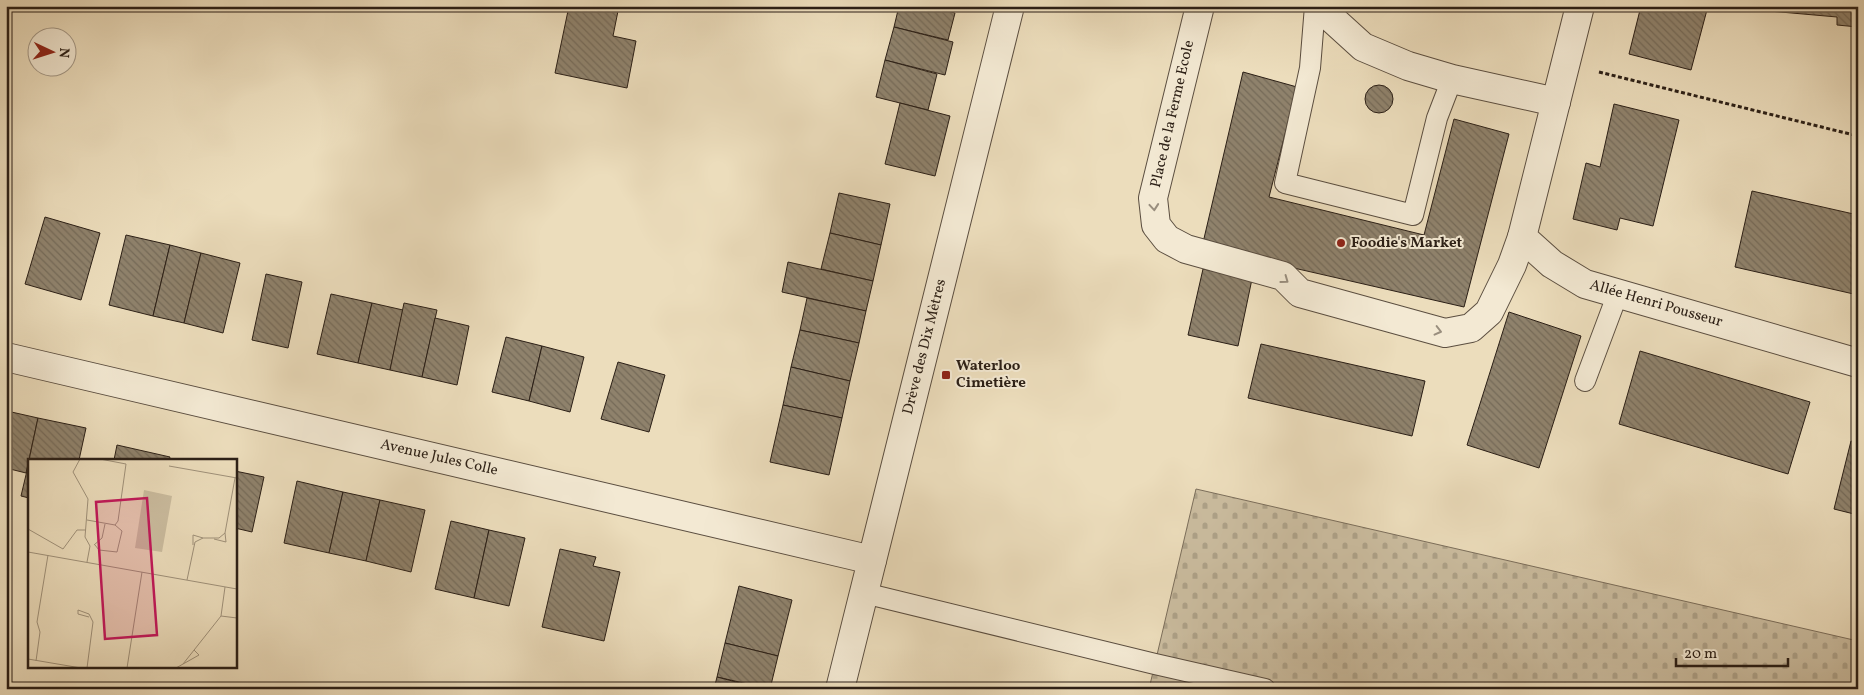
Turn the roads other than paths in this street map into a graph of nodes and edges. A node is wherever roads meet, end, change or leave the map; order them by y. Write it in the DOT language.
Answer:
graph roads {
  1 [pos="1010,6"];
  2 [pos="1200,6"];
  3 [pos="1315,6"];
  4 [pos="1323,6"];
  5 [pos="1580,6"];
  6 [pos="1452,79"];
  7 [pos="1556,102"];
  8 [pos="1522,237"];
  9 [pos="1618,293"];
  10 [pos="6,357"];
  11 [pos="1858,363"];
  12 [pos="1585,381"];
  13 [pos="872,560"];
  14 [pos="864,593"];
  15 [pos="840,689"];
  16 [pos="1265,689"];
  1 -- 13 [label="street, Drève des Dix Mètres"];
  2 -- 8 [label="street, Place de la Ferme Ecole, one-way"];
  3 -- 6 [label="lane"];
  4 -- 6 [label="street"];
  5 -- 7 [label="street"];
  6 -- 7 [label="street"];
  7 -- 8 [label="street"];
  8 -- 9 [label="street, Allée Henri Pousseur"];
  9 -- 11 [label="street, Allée Henri Pousseur"];
  9 -- 12 [label="lane"];
  10 -- 13 [label="street, Avenue Jules Colle"];
  13 -- 14 [label="street, Drève des Dix Mètres"];
  14 -- 15 [label="street, Drève des Dix Mètres"];
  14 -- 16 [label="lane"];
}
